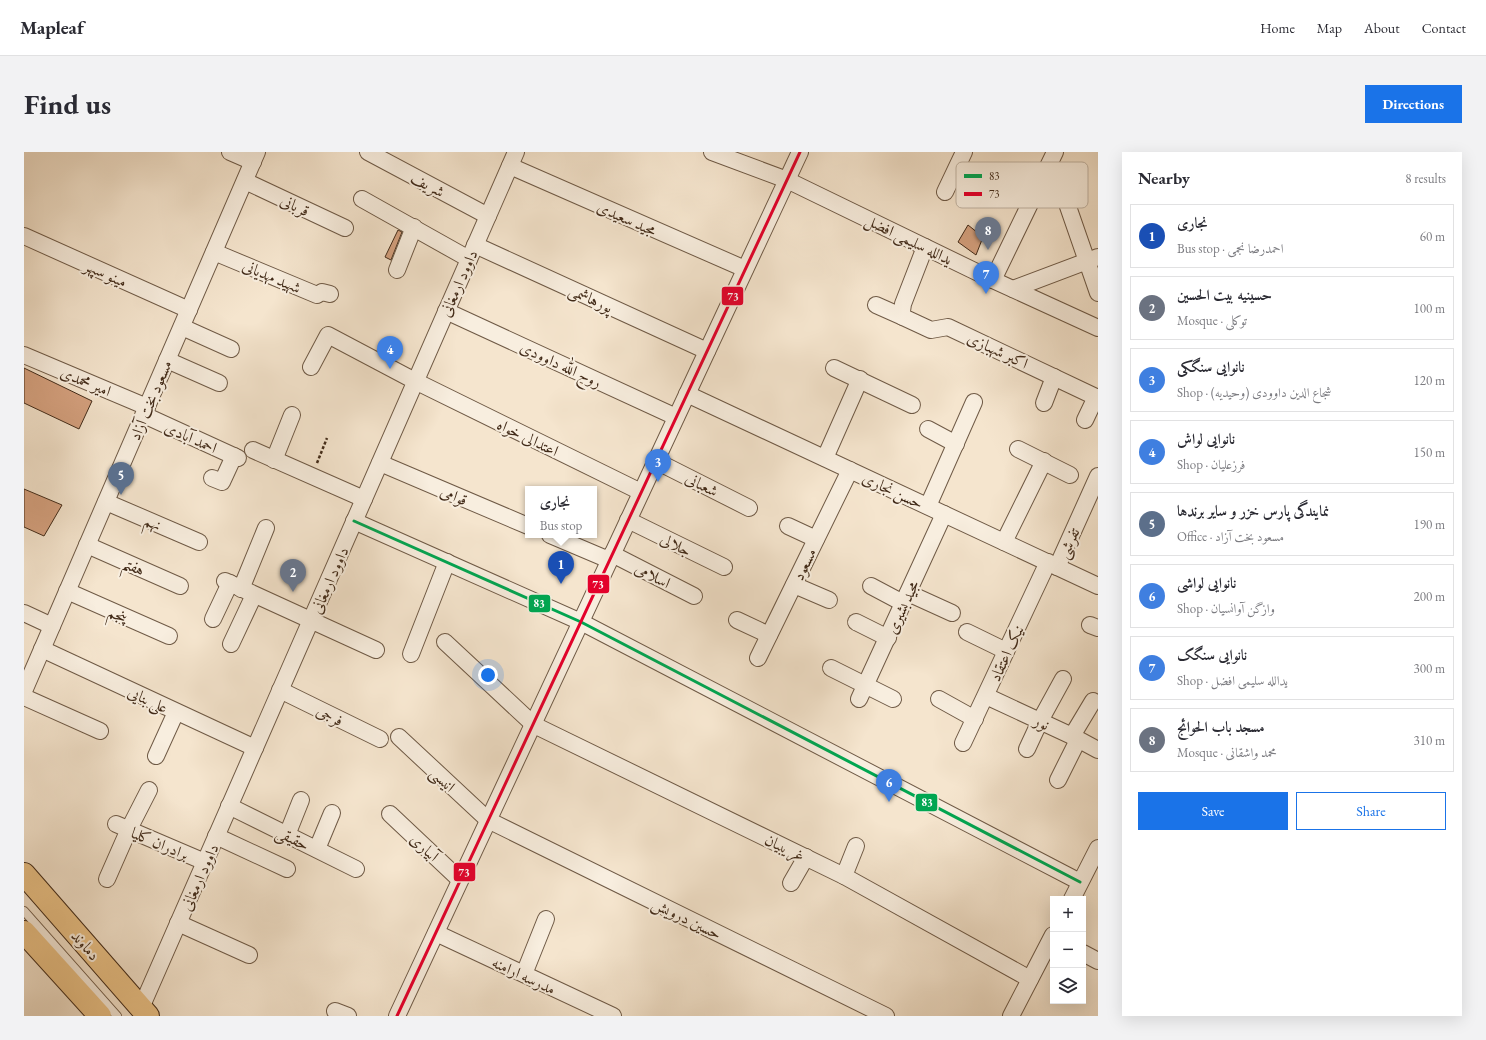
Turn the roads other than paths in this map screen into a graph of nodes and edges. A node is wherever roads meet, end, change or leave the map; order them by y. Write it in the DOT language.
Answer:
graph roads {
  1 [pos="230,152"];
  2 [pos="368,152"];
  3 [pos="712,152"];
  4 [pos="800,152"];
  5 [pos="964,152"];
  6 [pos="1055,152"];
  7 [pos="255,157"];
  8 [pos="513,159"];
  9 [pos="959,162"];
  10 [pos="1050,162"];
  11 [pos="956,169"];
  12 [pos="787,180"];
  13 [pos="245,181"];
  14 [pos="945,192"];
  15 [pos="362,199"];
  16 [pos="1028,208"];
  17 [pos="1070,208"];
  18 [pos="488,216"];
  19 [pos="414,227"];
  20 [pos="345,228"];
  21 [pos="24,236"];
  22 [pos="925,247"];
  23 [pos="214,252"];
  24 [pos="472,252"];
  25 [pos="1093,259"];
  26 [pos="745,269"];
  27 [pos="397,270"];
  28 [pos="993,280"];
  29 [pos="1013,289"];
  30 [pos="1098,293"];
  31 [pos="330,294"];
  32 [pos="876,304"];
  33 [pos="189,310"];
  34 [pos="446,311"];
  35 [pos="902,314"];
  36 [pos="182,327"];
  37 [pos="1098,328"];
  38 [pos="231,349"];
  39 [pos="707,351"];
  40 [pos="24,355"];
  41 [pos="167,360"];
  42 [pos="311,367"];
  43 [pos="834,368"];
  44 [pos="1054,377"];
  45 [pos="860,379"];
  46 [pos="415,382"];
  47 [pos="219,383"];
  48 [pos="687,394"];
  49 [pos="1097,398"];
  50 [pos="974,402"];
  51 [pos="1044,402"];
  52 [pos="912,405"];
  53 [pos="146,411"];
  54 [pos="292,415"];
  55 [pos="676,417"];
  56 [pos="1085,420"];
  57 [pos="928,429"];
  58 [pos="956,444"];
  59 [pos="1018,449"];
  60 [pos="253,450"];
  61 [pos="825,458"];
  62 [pos="274,460"];
  63 [pos="656,460"];
  64 [pos="1044,461"];
  65 [pos="380,464"];
  66 [pos="850,470"];
  67 [pos="1070,475"];
  68 [pos="1098,476"];
  69 [pos="212,478"];
  70 [pos="641,492"];
  71 [pos="364,499"];
  72 [pos="106,502"];
  73 [pos="928,506"];
  74 [pos="749,508"];
  75 [pos="944,514"];
  76 [pos="628,520"];
  77 [pos="354,521"];
  78 [pos="525,525"];
  79 [pos="788,526"];
  80 [pos="266,528"];
  81 [pos="558,538"];
  82 [pos="816,539"];
  83 [pos="199,542"];
  84 [pos="1004,542"];
  85 [pos="87,545"];
  86 [pos="611,557"];
  87 [pos="447,562"];
  88 [pos="1052,564"];
  89 [pos="724,567"];
  90 [pos="794,585"];
  91 [pos="180,586"];
  92 [pos="871,586"];
  93 [pos="1098,586"];
  94 [pos="237,587"];
  95 [pos="68,592"];
  96 [pos="694,596"];
  97 [pos="906,598"];
  98 [pos="829,600"];
  99 [pos="24,612"];
  100 [pos="952,613"];
  101 [pos="213,618"];
  102 [pos="737,620"];
  103 [pos="310,621"];
  104 [pos="581,622"];
  105 [pos="856,622"];
  106 [pos="52,626"];
  107 [pos="967,632"];
  108 [pos="769,635"];
  109 [pos="169,636"];
  110 [pos="888,638"];
  111 [pos="445,642"];
  112 [pos="231,644"];
  113 [pos="42,649"];
  114 [pos="376,650"];
  115 [pos="1006,652"];
  116 [pos="411,654"];
  117 [pos="758,658"];
  118 [pos="831,668"];
  119 [pos="1063,679"];
  120 [pos="280,690"];
  121 [pos="24,691"];
  122 [pos="862,692"];
  123 [pos="986,696"];
  124 [pos="24,697"];
  125 [pos="939,698"];
  126 [pos="893,699"];
  127 [pos="1093,701"];
  128 [pos="176,712"];
  129 [pos="975,719"];
  130 [pos="1040,721"];
  131 [pos="534,724"];
  132 [pos="100,732"];
  133 [pos="399,738"];
  134 [pos="1075,738"];
  135 [pos="380,739"];
  136 [pos="964,743"];
  137 [pos="255,748"];
  138 [pos="1027,749"];
  139 [pos="1098,750"];
  140 [pos="156,756"];
  141 [pos="1058,780"];
  142 [pos="149,790"];
  143 [pos="301,800"];
  144 [pos="229,806"];
  145 [pos="332,813"];
  146 [pos="390,814"];
  147 [pos="488,820"];
  148 [pos="122,826"];
  149 [pos="287,835"];
  150 [pos="216,836"];
  151 [pos="856,846"];
  152 [pos="317,849"];
  153 [pos="1096,856"];
  154 [pos="806,857"];
  155 [pos="205,862"];
  156 [pos="287,869"];
  157 [pos="356,869"];
  158 [pos="24,874"];
  159 [pos="844,876"];
  160 [pos="107,879"];
  161 [pos="460,880"];
  162 [pos="1080,882"];
  163 [pos="791,883"];
  164 [pos="1073,896"];
  165 [pos="24,911"];
  166 [pos="546,919"];
  167 [pos="24,923"];
  168 [pos="178,923"];
  169 [pos="24,932"];
  170 [pos="436,933"];
  171 [pos="1050,941"];
  172 [pos="249,955"];
  173 [pos="1086,955"];
  174 [pos="1098,961"];
  175 [pos="524,974"];
  176 [pos="1030,979"];
  177 [pos="145,1012"];
  178 [pos="100,1016"];
  179 [pos="107,1016"];
  180 [pos="117,1016"];
  181 [pos="397,1016"];
  182 [pos="613,1016"];
  183 [pos="886,1016"];
  184 [pos="1011,1016"];
  1 -- 7 [label="street"];
  2 -- 18 [label="street, شریف"];
  3 -- 12 [label="street, یدالله سلیمی افضل"];
  4 -- 12 [label="street"];
  5 -- 9 [label="street"];
  6 -- 10 [label="street"];
  7 -- 13 [label="street, مسعود بخت آزاد"];
  8 -- 18 [label="street, داوود ارمغانی"];
  8 -- 26 [label="street, مجید سعیدی"];
  11 -- 14 [label="street"];
  12 -- 22 [label="street, یدالله سلیمی افضل"];
  12 -- 26 [label="street"];
  13 -- 20 [label="street, قربانی"];
  13 -- 23 [label="street, مسعود بخت آزاد"];
  15 -- 19 [label="street, پورهاشمی"];
  16 -- 28 [label="street"];
  17 -- 25 [label="street"];
  18 -- 24 [label="street, داوود ارمغانی"];
  19 -- 24 [label="street, پورهاشمی"];
  19 -- 27 [label="street"];
  21 -- 33 [label="street, مینو سپهر"];
  22 -- 28 [label="street, یدالله سلیمی افضل"];
  22 -- 35 [label="street"];
  23 -- 31 [label="street, شهید مهدیانی"];
  23 -- 33 [label="street, مسعود بخت آزاد"];
  24 -- 34 [label="street, داوود ارمغانی"];
  24 -- 39 [label="street, پورهاشمی"];
  25 -- 29 [label="street"];
  25 -- 30 [label="street"];
  26 -- 39 [label="street"];
  28 -- 29 [label="street, یدالله سلیمی افضل"];
  29 -- 37 [label="street, یدالله سلیمی افضل"];
  32 -- 35 [label="street, اکبر شهبازی"];
  33 -- 36 [label="street, مسعود بخت آزاد"];
  34 -- 46 [label="street, داوود ارمغانی"];
  34 -- 55 [label="street, روح الله داوودی"];
  35 -- 44 [label="street, اکبر شهبازی"];
  36 -- 38 [label="street"];
  36 -- 41 [label="street, مسعود بخت آزاد"];
  39 -- 48 [label="street"];
  40 -- 53 [label="street, امیر محمدی"];
  41 -- 47 [label="street"];
  41 -- 53 [label="street, مسعود بخت آزاد"];
  42 -- 46 [label="street, اعتدالی خواه"];
  43 -- 45 [label="street"];
  44 -- 49 [label="street, اکبر شهبازی"];
  44 -- 51 [label="street"];
  45 -- 52 [label="street"];
  45 -- 61 [label="street"];
  46 -- 65 [label="street, داوود ارمغانی"];
  46 -- 70 [label="street, اعتدالی خواه"];
  48 -- 55 [label="street"];
  48 -- 61 [label="street, حسن نجاری"];
  49 -- 56 [label="street"];
  50 -- 58 [label="street"];
  53 -- 69 [label="street, احمد آبادی"];
  53 -- 72 [label="street, مسعود بخت آزاد"];
  54 -- 62 [label="street"];
  55 -- 63 [label="street"];
  57 -- 58 [label="street"];
  58 -- 73 [label="street"];
  59 -- 64 [label="street"];
  60 -- 62 [label="street"];
  61 -- 66 [label="street, حسن نجاری"];
  62 -- 71 [label="street"];
  63 -- 70 [label="street"];
  63 -- 74 [label="street, شعبانی"];
  64 -- 67 [label="street"];
  64 -- 84 [label="street"];
  65 -- 71 [label="street, داوود ارمغانی"];
  65 -- 78 [label="street, قوامی"];
  66 -- 73 [label="street, حسن نجاری"];
  66 -- 82 [label="street, مسعود"];
  68 -- 88 [label="street, تفرشی"];
  70 -- 76 [label="street"];
  71 -- 77 [label="street, داوود ارمغانی"];
  72 -- 83 [label="street, نهم"];
  72 -- 85 [label="street, مسعود بخت آزاد"];
  73 -- 75 [label="street, حسن نجاری"];
  75 -- 84 [label="street, حسن نجاری"];
  75 -- 97 [label="street, مجید بشیری"];
  76 -- 86 [label="street"];
  76 -- 89 [label="street, جلالی"];
  77 -- 87 [label="street"];
  77 -- 103 [label="street, داوود ارمغانی"];
  79 -- 82 [label="street"];
  80 -- 94 [label="street"];
  81 -- 86 [label="street"];
  82 -- 90 [label="street, مسعود"];
  84 -- 88 [label="street, حسن نجاری"];
  85 -- 91 [label="street, هفتم"];
  85 -- 95 [label="street, مسعود بخت آزاد"];
  86 -- 96 [label="street, اسلامی"];
  86 -- 104 [label="street"];
  87 -- 104 [label="street"];
  87 -- 116 [label="street"];
  88 -- 93 [label="street, حسن نجاری"];
  88 -- 115 [label="street, نیک اعتقاد"];
  90 -- 98 [label="street"];
  90 -- 108 [label="street, مسعود"];
  92 -- 97 [label="street"];
  94 -- 101 [label="street"];
  94 -- 103 [label="street"];
  94 -- 112 [label="street"];
  95 -- 106 [label="street, مسعود بخت آزاد"];
  95 -- 109 [label="street, پنجم"];
  97 -- 100 [label="street"];
  97 -- 110 [label="street, مجید بشیری"];
  99 -- 106 [label="street"];
  102 -- 108 [label="street"];
  103 -- 114 [label="street"];
  103 -- 120 [label="street, داوود ارمغانی"];
  104 -- 131 [label="street"];
  104 -- 162 [label="street"];
  105 -- 110 [label="street"];
  106 -- 113 [label="street, مسعود بخت آزاد"];
  107 -- 115 [label="street"];
  108 -- 117 [label="street, مسعود"];
  110 -- 122 [label="street, مجید بشیری"];
  111 -- 131 [label="street, غریبیان"];
  113 -- 121 [label="street, مسعود بخت آزاد"];
  113 -- 128 [label="street, علی بنایی"];
  115 -- 123 [label="street, نیک اعتقاد"];
  118 -- 122 [label="street"];
  119 -- 130 [label="street"];
  120 -- 135 [label="street, فرجی"];
  120 -- 137 [label="street, داوود ارمغانی"];
  122 -- 126 [label="street"];
  123 -- 129 [label="street, نیک اعتقاد"];
  123 -- 130 [label="street, نور"];
  124 -- 132 [label="street"];
  125 -- 129 [label="street"];
  127 -- 134 [label="street"];
  128 -- 137 [label="street, علی بنایی"];
  128 -- 140 [label="street"];
  129 -- 136 [label="street, نیک اعتقاد"];
  130 -- 134 [label="street, نور"];
  130 -- 138 [label="street"];
  131 -- 147 [label="street"];
  131 -- 154 [label="street, غریبیان"];
  133 -- 147 [label="street, انیسی"];
  134 -- 139 [label="street, نور"];
  134 -- 141 [label="street"];
  137 -- 144 [label="street, داوود ارمغانی"];
  142 -- 148 [label="street"];
  143 -- 149 [label="street"];
  144 -- 149 [label="street, حقیقی"];
  144 -- 150 [label="street, داوود ارمغانی"];
  145 -- 152 [label="street"];
  146 -- 161 [label="street, آبیاری"];
  147 -- 161 [label="street"];
  147 -- 183 [label="street, حسین درویش"];
  148 -- 155 [label="street, برادران کلیا"];
  148 -- 160 [label="street"];
  149 -- 152 [label="street, حقیقی"];
  150 -- 155 [label="street, داوود ارمغانی"];
  150 -- 156 [label="street"];
  151 -- 159 [label="street"];
  152 -- 157 [label="street, حقیقی"];
  153 -- 162 [label="street"];
  154 -- 159 [label="street, غریبیان"];
  154 -- 163 [label="street"];
  155 -- 168 [label="street, داوود ارمغانی"];
  158 -- 177 [label="main road, دماوند"];
  159 -- 176 [label="street, غریبیان"];
  161 -- 170 [label="street"];
  162 -- 164 [label="street"];
  165 -- 180 [label="lane"];
  166 -- 175 [label="street"];
  167 -- 179 [label="lane"];
  168 -- 172 [label="street"];
  168 -- 177 [label="street, داوود ارمغانی"];
  169 -- 178 [label="main road"];
  170 -- 175 [label="street, مدرسه ارامنه"];
  170 -- 181 [label="street"];
  171 -- 176 [label="street"];
  173 -- 174 [label="street"];
  175 -- 182 [label="street, مدرسه ارامنه"];
  176 -- 184 [label="street"];
}
